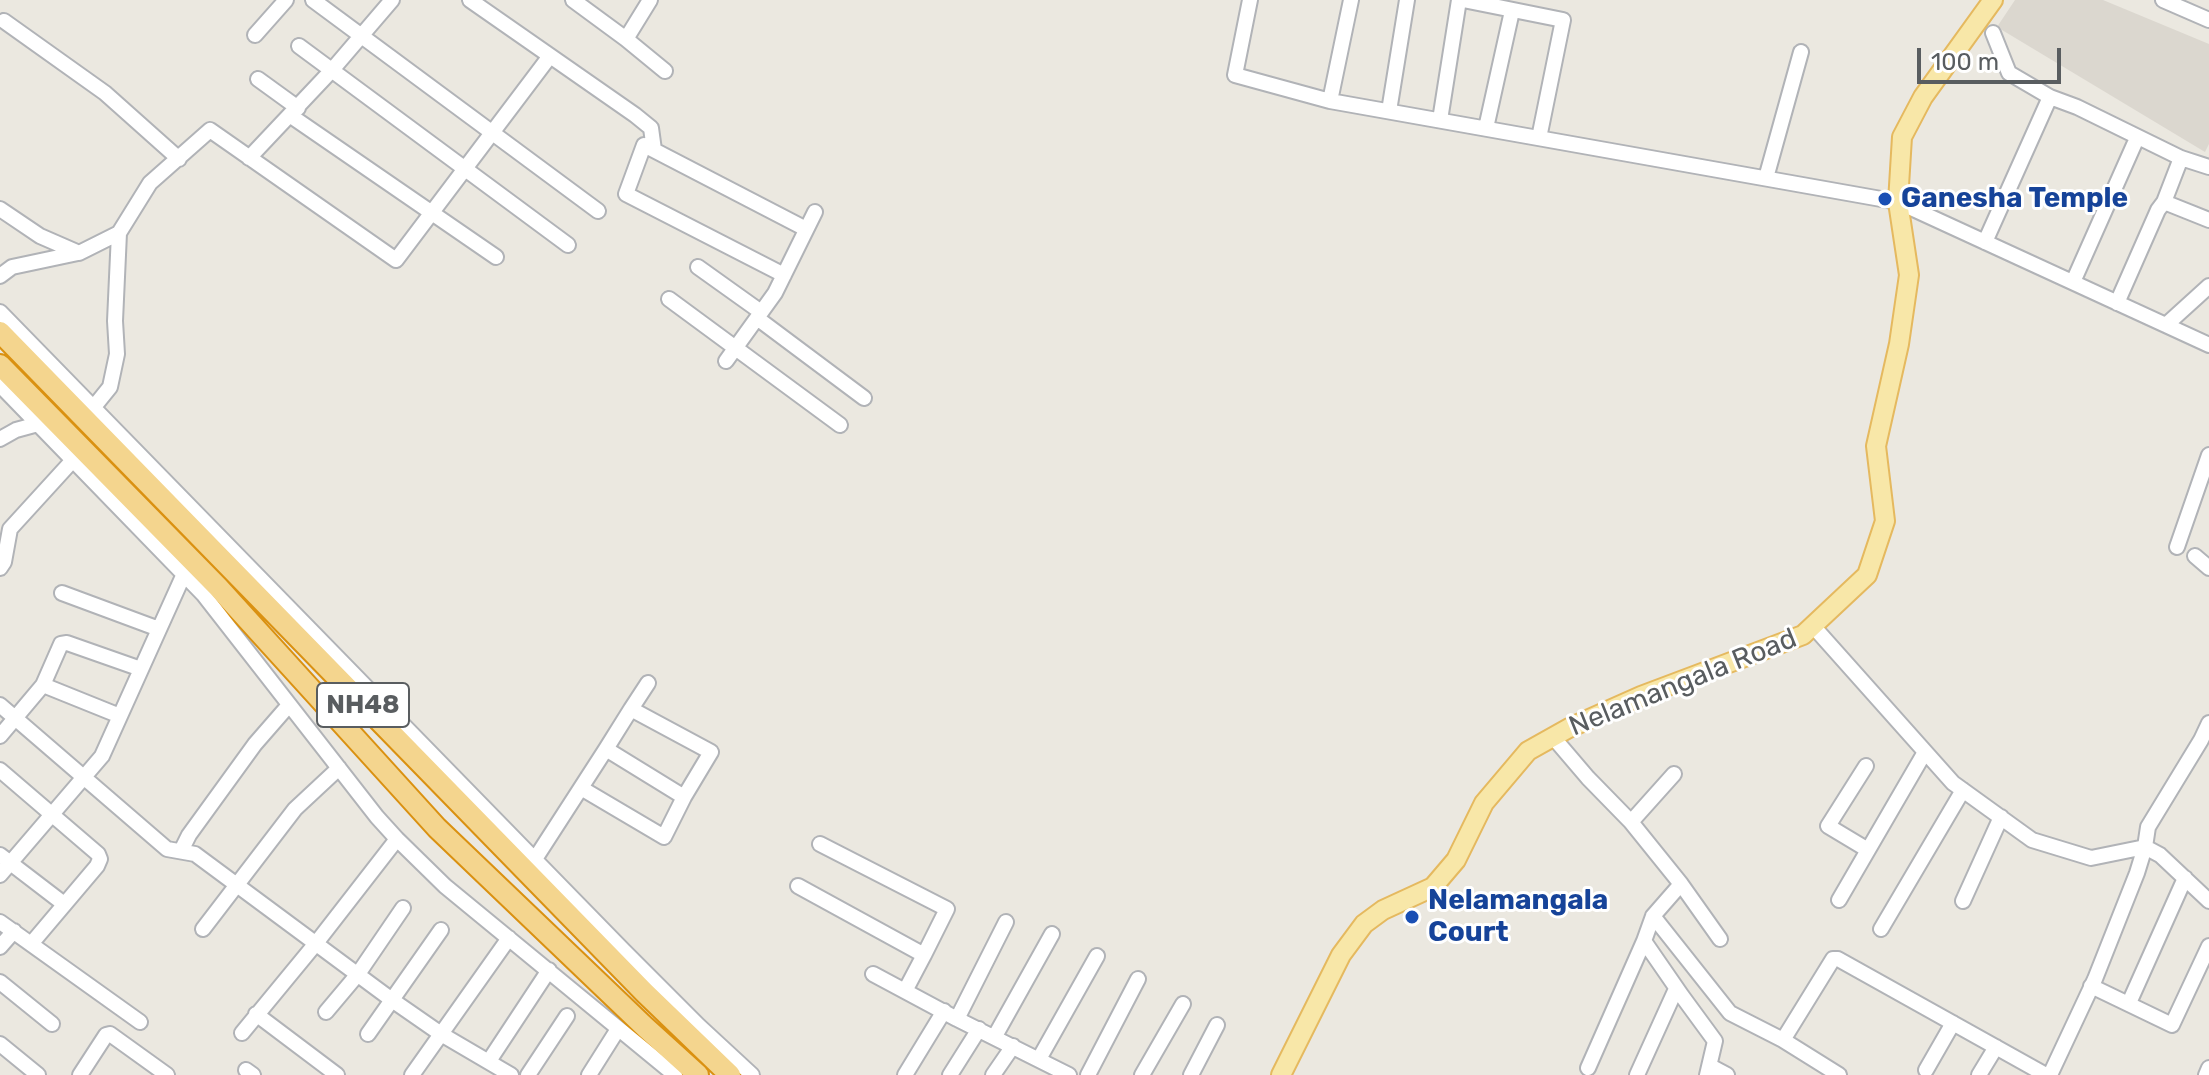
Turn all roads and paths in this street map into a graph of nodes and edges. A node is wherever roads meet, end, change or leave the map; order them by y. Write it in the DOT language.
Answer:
graph roads {
  1 [pos="286,0"];
  2 [pos="313,0"];
  3 [pos="392,0"];
  4 [pos="470,0"];
  5 [pos="573,0"];
  6 [pos="650,0"];
  7 [pos="1250,0"];
  8 [pos="1351,0"];
  9 [pos="1407,0"];
  10 [pos="1461,0"];
  11 [pos="1993,0"];
  12 [pos="2163,0"];
  13 [pos="2182,4"];
  14 [pos="588,5"];
  15 [pos="1512,11"];
  16 [pos="2208,17"];
  17 [pos="4,21"];
  18 [pos="1993,33"];
  19 [pos="255,35"];
  20 [pos="362,36"];
  21 [pos="626,39"];
  22 [pos="299,46"];
  23 [pos="1801,52"];
  24 [pos="550,56"];
  25 [pos="332,70"];
  26 [pos="665,71"];
  27 [pos="258,79"];
  28 [pos="2050,97"];
  29 [pos="1330,101"];
  30 [pos="1389,111"];
  31 [pos="294,112"];
  32 [pos="1440,120"];
  33 [pos="1486,128"];
  34 [pos="493,132"];
  35 [pos="1539,138"];
  36 [pos="2137,138"];
  37 [pos="654,150"];
  38 [pos="249,158"];
  39 [pos="2181,158"];
  40 [pos="179,159"];
  41 [pos="2209,167"];
  42 [pos="466,170"];
  43 [pos="1766,178"];
  44 [pos="1898,202"];
  45 [pos="2164,202"];
  46 [pos="0,209"];
  47 [pos="598,211"];
  48 [pos="815,212"];
  49 [pos="432,214"];
  50 [pos="2209,220"];
  51 [pos="806,229"];
  52 [pos="119,233"];
  53 [pos="1985,242"];
  54 [pos="568,245"];
  55 [pos="79,253"];
  56 [pos="496,257"];
  57 [pos="698,267"];
  58 [pos="784,275"];
  59 [pos="0,276"];
  60 [pos="2073,282"];
  61 [pos="2209,286"];
  62 [pos="669,299"];
  63 [pos="2117,303"];
  64 [pos="0,312"];
  65 [pos="759,315"];
  66 [pos="2166,325"];
  67 [pos="0,332"];
  68 [pos="2209,345"];
  69 [pos="736,348"];
  70 [pos="726,361"];
  71 [pos="0,365"];
  72 [pos="0,385"];
  73 [pos="864,398"];
  74 [pos="93,408"];
  75 [pos="38,424"];
  76 [pos="840,425"];
  77 [pos="0,439"];
  78 [pos="2209,455"];
  79 [pos="73,460"];
  80 [pos="2177,547"];
  81 [pos="2195,556"];
  82 [pos="0,568"];
  83 [pos="2209,568"];
  84 [pos="184,574"];
  85 [pos="62,593"];
  86 [pos="1813,626"];
  87 [pos="159,629"];
  88 [pos="141,669"];
  89 [pos="648,683"];
  90 [pos="43,685"];
  91 [pos="0,705"];
  92 [pos="289,705"];
  93 [pos="631,709"];
  94 [pos="120,716"];
  95 [pos="15,719"];
  96 [pos="2209,723"];
  97 [pos="0,736"];
  98 [pos="1553,737"];
  99 [pos="606,749"];
  100 [pos="1925,752"];
  101 [pos="1866,766"];
  102 [pos="339,768"];
  103 [pos="0,770"];
  104 [pos="1674,774"];
  105 [pos="84,778"];
  106 [pos="581,788"];
  107 [pos="1963,790"];
  108 [pos="684,797"];
  109 [pos="52,814"];
  110 [pos="2001,817"];
  111 [pos="1631,822"];
  112 [pos="397,839"];
  113 [pos="820,844"];
  114 [pos="2145,847"];
  115 [pos="1868,850"];
  116 [pos="181,851"];
  117 [pos="535,859"];
  118 [pos="3,864"];
  119 [pos="2185,878"];
  120 [pos="1681,884"];
  121 [pos="236,885"];
  122 [pos="798,886"];
  123 [pos="1839,900"];
  124 [pos="1963,901"];
  125 [pos="2209,901"];
  126 [pos="64,904"];
  127 [pos="403,908"];
  128 [pos="1653,916"];
  129 [pos="0,922"];
  130 [pos="1006,922"];
  131 [pos="203,929"];
  132 [pos="1881,929"];
  133 [pos="441,930"];
  134 [pos="14,931"];
  135 [pos="1052,934"];
  136 [pos="509,938"];
  137 [pos="1720,939"];
  138 [pos="1644,941"];
  139 [pos="317,942"];
  140 [pos="31,944"];
  141 [pos="2209,946"];
  142 [pos="0,947"];
  143 [pos="924,955"];
  144 [pos="1097,956"];
  145 [pos="549,970"];
  146 [pos="358,974"];
  147 [pos="873,974"];
  148 [pos="1138,979"];
  149 [pos="0,982"];
  150 [pos="2091,986"];
  151 [pos="1676,989"];
  152 [pos="905,991"];
  153 [pos="392,1000"];
  154 [pos="2129,1003"];
  155 [pos="1183,1004"];
  156 [pos="326,1012"];
  157 [pos="256,1014"];
  158 [pos="950,1015"];
  159 [pos="567,1016"];
  160 [pos="140,1022"];
  161 [pos="1953,1023"];
  162 [pos="52,1024"];
  163 [pos="1217,1025"];
  164 [pos="618,1029"];
  165 [pos="979,1029"];
  166 [pos="242,1033"];
  167 [pos="368,1034"];
  168 [pos="441,1034"];
  169 [pos="995,1036"];
  170 [pos="1783,1040"];
  171 [pos="0,1044"];
  172 [pos="1013,1046"];
  173 [pos="1996,1047"];
  174 [pos="1039,1059"];
  175 [pos="489,1061"];
  176 [pos="1588,1068"];
  177 [pos="2209,1068"];
  178 [pos="1708,1070"];
  179 [pos="1926,1070"];
  180 [pos="38,1075"];
  181 [pos="80,1075"];
  182 [pos="167,1075"];
  183 [pos="337,1075"];
  184 [pos="412,1075"];
  185 [pos="511,1075"];
  186 [pos="528,1075"];
  187 [pos="589,1075"];
  188 [pos="675,1075"];
  189 [pos="698,1075"];
  190 [pos="730,1075"];
  191 [pos="752,1075"];
  192 [pos="905,1075"];
  193 [pos="950,1075"];
  194 [pos="993,1075"];
  195 [pos="1069,1075"];
  196 [pos="1088,1075"];
  197 [pos="1142,1075"];
  198 [pos="1191,1075"];
  199 [pos="1281,1075"];
  200 [pos="1637,1075"];
  201 [pos="1727,1075"];
  202 [pos="1839,1075"];
  203 [pos="1979,1075"];
  204 [pos="2048,1075"];
  205 [pos="2206,1075"];
  1 -- 19 [label="street"];
  2 -- 20 [label="street"];
  3 -- 20 [label="street"];
  4 -- 24 [label="street"];
  5 -- 14 [label="street"];
  6 -- 21 [label="street"];
  7 -- 29 [label="street"];
  8 -- 29 [label="street"];
  9 -- 30 [label="street"];
  10 -- 15 [label="street"];
  10 -- 32 [label="street"];
  11 -- 44 [label="main road, Nelamangala Road"];
  12 -- 13 [label="street"];
  13 -- 16 [label="street"];
  14 -- 21 [label="street"];
  15 -- 33 [label="street"];
  15 -- 35 [label="street"];
  17 -- 40 [label="street"];
  18 -- 28 [label="street"];
  20 -- 25 [label="street"];
  20 -- 34 [label="street"];
  21 -- 26 [label="street"];
  22 -- 25 [label="street"];
  23 -- 43 [label="street"];
  24 -- 34 [label="street"];
  24 -- 37 [label="street"];
  25 -- 31 [label="street"];
  25 -- 42 [label="street"];
  27 -- 31 [label="street"];
  28 -- 36 [label="street"];
  28 -- 53 [label="street"];
  29 -- 30 [label="street"];
  30 -- 32 [label="street"];
  31 -- 38 [label="street"];
  31 -- 49 [label="street"];
  32 -- 33 [label="street"];
  33 -- 35 [label="street"];
  34 -- 42 [label="street"];
  34 -- 47 [label="street"];
  35 -- 43 [label="street"];
  36 -- 39 [label="street"];
  36 -- 60 [label="street"];
  37 -- 51 [label="street"];
  37 -- 58 [label="street"];
  38 -- 40 [label="street"];
  38 -- 49 [label="street"];
  39 -- 41 [label="street"];
  39 -- 45 [label="street"];
  40 -- 52 [label="street"];
  42 -- 49 [label="street"];
  42 -- 54 [label="street"];
  43 -- 44 [label="street"];
  44 -- 53 [label="street"];
  44 -- 86 [label="main road, Nelamangala Road"];
  45 -- 50 [label="street"];
  45 -- 63 [label="street"];
  46 -- 55 [label="street"];
  48 -- 51 [label="street"];
  49 -- 56 [label="street"];
  51 -- 58 [label="street"];
  52 -- 55 [label="street"];
  52 -- 74 [label="street"];
  53 -- 60 [label="street"];
  55 -- 59 [label="street"];
  57 -- 65 [label="street"];
  58 -- 65 [label="street"];
  60 -- 63 [label="street"];
  61 -- 66 [label="street"];
  62 -- 69 [label="street"];
  63 -- 66 [label="street"];
  64 -- 74 [label="street"];
  65 -- 69 [label="street"];
  65 -- 73 [label="street"];
  66 -- 68 [label="street"];
  67 -- 190 [label="highway, NH48"];
  69 -- 70 [label="street"];
  69 -- 76 [label="street"];
  71 -- 189 [label="highway, NH48"];
  72 -- 75 [label="street"];
  74 -- 117 [label="street"];
  75 -- 77 [label="street"];
  75 -- 79 [label="street"];
  78 -- 80 [label="street"];
  79 -- 82 [label="street"];
  79 -- 84 [label="street"];
  81 -- 83 [label="street"];
  84 -- 87 [label="street"];
  84 -- 92 [label="street"];
  85 -- 87 [label="street"];
  86 -- 98 [label="main road, Nelamangala Road"];
  86 -- 100 [label="street"];
  87 -- 88 [label="street"];
  88 -- 90 [label="street"];
  88 -- 94 [label="street"];
  89 -- 93 [label="street"];
  90 -- 94 [label="street"];
  90 -- 95 [label="street"];
  91 -- 95 [label="street"];
  92 -- 102 [label="street"];
  92 -- 116 [label="street"];
  93 -- 99 [label="street"];
  93 -- 108 [label="street"];
  94 -- 105 [label="street"];
  95 -- 97 [label="street"];
  95 -- 105 [label="street"];
  96 -- 114 [label="street"];
  98 -- 111 [label="street"];
  98 -- 199 [label="main road, Nelamangala Road"];
  99 -- 106 [label="street"];
  99 -- 108 [label="street"];
  100 -- 107 [label="street"];
  100 -- 115 [label="street"];
  101 -- 115 [label="street"];
  102 -- 112 [label="street"];
  102 -- 121 [label="street"];
  103 -- 109 [label="street"];
  104 -- 111 [label="street"];
  105 -- 109 [label="street"];
  105 -- 116 [label="street"];
  106 -- 108 [label="street"];
  106 -- 117 [label="street"];
  107 -- 110 [label="street"];
  107 -- 132 [label="street"];
  109 -- 118 [label="street"];
  109 -- 126 [label="street"];
  110 -- 114 [label="street"];
  110 -- 124 [label="street"];
  111 -- 120 [label="street"];
  112 -- 136 [label="street"];
  112 -- 139 [label="street"];
  113 -- 143 [label="street"];
  114 -- 119 [label="street"];
  114 -- 150 [label="street"];
  115 -- 123 [label="street"];
  116 -- 121 [label="street"];
  117 -- 191 [label="street"];
  118 -- 126 [label="street"];
  119 -- 125 [label="street"];
  119 -- 154 [label="street"];
  120 -- 128 [label="street"];
  120 -- 137 [label="street"];
  121 -- 131 [label="street"];
  121 -- 139 [label="street"];
  122 -- 143 [label="street"];
  126 -- 140 [label="street"];
  127 -- 146 [label="street"];
  128 -- 138 [label="street"];
  128 -- 170 [label="street"];
  129 -- 134 [label="street"];
  130 -- 158 [label="street"];
  133 -- 153 [label="street"];
  134 -- 140 [label="street"];
  134 -- 142 [label="street"];
  135 -- 169 [label="street"];
  136 -- 145 [label="street"];
  136 -- 168 [label="street"];
  138 -- 151 [label="street"];
  138 -- 176 [label="street"];
  139 -- 146 [label="street"];
  139 -- 157 [label="street"];
  140 -- 160 [label="street"];
  141 -- 154 [label="street"];
  143 -- 152 [label="street"];
  144 -- 174 [label="street"];
  145 -- 164 [label="street"];
  145 -- 175 [label="street"];
  146 -- 153 [label="street"];
  146 -- 156 [label="street"];
  147 -- 152 [label="street"];
  148 -- 196 [label="street"];
  149 -- 162 [label="street"];
  150 -- 154 [label="street"];
  150 -- 204 [label="street"];
  151 -- 178 [label="street"];
  151 -- 200 [label="street"];
  152 -- 158 [label="street"];
  153 -- 167 [label="street"];
  153 -- 168 [label="street"];
  155 -- 197 [label="street"];
  157 -- 166 [label="street"];
  157 -- 183 [label="street"];
  158 -- 165 [label="street"];
  158 -- 192 [label="street"];
  159 -- 186 [label="street"];
  161 -- 170 [label="street"];
  161 -- 173 [label="street"];
  161 -- 179 [label="street"];
  163 -- 198 [label="street"];
  164 -- 187 [label="street"];
  164 -- 188 [label="street"];
  165 -- 169 [label="street"];
  165 -- 193 [label="street"];
  168 -- 175 [label="street"];
  168 -- 184 [label="street"];
  169 -- 172 [label="street"];
  170 -- 202 [label="street"];
  171 -- 180 [label="street"];
  172 -- 174 [label="street"];
  172 -- 194 [label="street"];
  173 -- 203 [label="street"];
  173 -- 204 [label="street"];
  174 -- 195 [label="street"];
  175 -- 185 [label="street"];
  177 -- 205 [label="street"];
  178 -- 201 [label="street"];
  181 -- 182 [label="street"];
}
